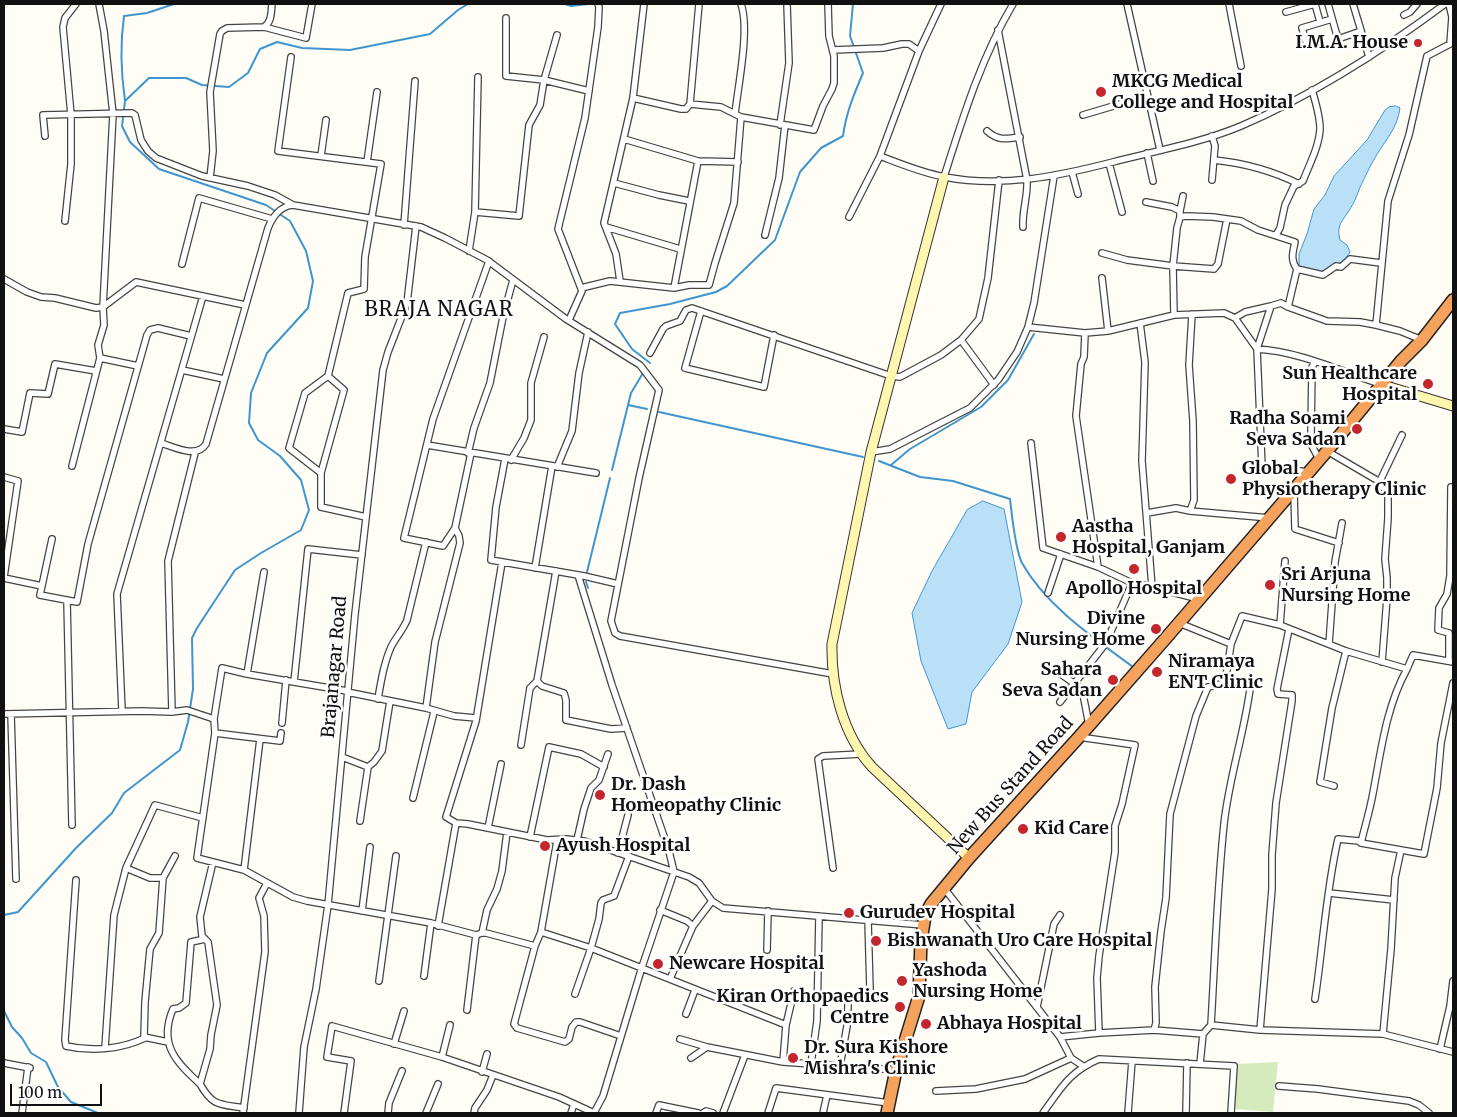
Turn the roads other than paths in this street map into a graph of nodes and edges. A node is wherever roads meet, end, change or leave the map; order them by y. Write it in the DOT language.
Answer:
graph roads {
  1 [pos="76,4"];
  2 [pos="100,4"];
  3 [pos="272,4"];
  4 [pos="312,4"];
  5 [pos="644,4"];
  6 [pos="699,4"];
  7 [pos="741,4"];
  8 [pos="788,4"];
  9 [pos="828,4"];
  10 [pos="941,4"];
  11 [pos="1014,4"];
  12 [pos="1127,4"];
  13 [pos="1229,4"];
  14 [pos="1315,4"];
  15 [pos="1353,4"];
  16 [pos="1417,4"];
  17 [pos="1445,4"];
  18 [pos="1450,4"];
  19 [pos="598,6"];
  20 [pos="1329,6"];
  21 [pos="1286,12"];
  22 [pos="1318,12"];
  23 [pos="1404,14"];
  24 [pos="506,18"];
  25 [pos="1332,18"];
  26 [pos="1320,22"];
  27 [pos="264,27"];
  28 [pos="998,30"];
  29 [pos="1361,31"];
  30 [pos="558,35"];
  31 [pos="1307,45"];
  32 [pos="833,50"];
  33 [pos="919,51"];
  34 [pos="291,57"];
  35 [pos="1369,57"];
  36 [pos="1241,66"];
  37 [pos="478,77"];
  38 [pos="544,80"];
  39 [pos="415,81"];
  40 [pos="1312,90"];
  41 [pos="589,91"];
  42 [pos="377,92"];
  43 [pos="1147,96"];
  44 [pos="633,98"];
  45 [pos="690,104"];
  46 [pos="115,113"];
  47 [pos="735,114"];
  48 [pos="71,115"];
  49 [pos="1083,115"];
  50 [pos="741,118"];
  51 [pos="326,120"];
  52 [pos="782,125"];
  53 [pos="987,132"];
  54 [pos="45,136"];
  55 [pos="1212,136"];
  56 [pos="1020,137"];
  57 [pos="624,139"];
  58 [pos="1160,150"];
  59 [pos="1147,153"];
  60 [pos="322,156"];
  61 [pos="880,156"];
  62 [pos="1214,160"];
  63 [pos="698,161"];
  64 [pos="367,162"];
  65 [pos="738,162"];
  66 [pos="1109,163"];
  67 [pos="1072,172"];
  68 [pos="1054,176"];
  69 [pos="944,177"];
  70 [pos="210,178"];
  71 [pos="1000,180"];
  72 [pos="1027,180"];
  73 [pos="1212,180"];
  74 [pos="1153,182"];
  75 [pos="614,183"];
  76 [pos="1299,184"];
  77 [pos="1078,194"];
  78 [pos="1183,196"];
  79 [pos="690,201"];
  80 [pos="1146,202"];
  81 [pos="291,205"];
  82 [pos="475,212"];
  83 [pos="1122,212"];
  84 [pos="1180,214"];
  85 [pos="849,217"];
  86 [pos="272,218"];
  87 [pos="371,218"];
  88 [pos="1227,219"];
  89 [pos="65,221"];
  90 [pos="404,225"];
  91 [pos="416,226"];
  92 [pos="1022,226"];
  93 [pos="606,227"];
  94 [pos="766,235"];
  95 [pos="1276,235"];
  96 [pos="680,249"];
  97 [pos="469,250"];
  98 [pos="1102,253"];
  99 [pos="489,261"];
  100 [pos="1381,263"];
  101 [pos="182,264"];
  102 [pos="1173,266"];
  103 [pos="1297,269"];
  104 [pos="4,278"];
  105 [pos="1102,278"];
  106 [pos="513,280"];
  107 [pos="620,281"];
  108 [pos="580,288"];
  109 [pos="674,288"];
  110 [pos="203,296"];
  111 [pos="1453,300"];
  112 [pos="245,305"];
  113 [pos="1271,306"];
  114 [pos="103,307"];
  115 [pos="1288,307"];
  116 [pos="701,311"];
  117 [pos="1192,314"];
  118 [pos="1174,316"];
  119 [pos="1235,318"];
  120 [pos="569,320"];
  121 [pos="1140,323"];
  122 [pos="1376,325"];
  123 [pos="1028,327"];
  124 [pos="1108,331"];
  125 [pos="588,332"];
  126 [pos="1085,333"];
  127 [pos="774,335"];
  128 [pos="191,336"];
  129 [pos="544,337"];
  130 [pos="961,340"];
  131 [pos="1422,340"];
  132 [pos="1257,349"];
  133 [pos="650,353"];
  134 [pos="100,358"];
  135 [pos="1315,362"];
  136 [pos="138,366"];
  137 [pos="182,370"];
  138 [pos="96,371"];
  139 [pos="328,376"];
  140 [pos="891,376"];
  141 [pos="224,379"];
  142 [pos="994,384"];
  143 [pos="1383,385"];
  144 [pos="1453,406"];
  145 [pos="4,429"];
  146 [pos="1402,435"];
  147 [pos="161,443"];
  148 [pos="1031,443"];
  149 [pos="427,446"];
  150 [pos="195,452"];
  151 [pos="871,452"];
  152 [pos="470,453"];
  153 [pos="1323,455"];
  154 [pos="508,459"];
  155 [pos="72,466"];
  156 [pos="555,466"];
  157 [pos="1309,472"];
  158 [pos="596,473"];
  159 [pos="321,474"];
  160 [pos="4,477"];
  161 [pos="1380,482"];
  162 [pos="1452,487"];
  163 [pos="1294,490"];
  164 [pos="1190,511"];
  165 [pos="1147,514"];
  166 [pos="366,517"];
  167 [pos="1270,518"];
  168 [pos="1342,523"];
  169 [pos="455,528"];
  170 [pos="52,539"];
  171 [pos="426,542"];
  172 [pos="1339,543"];
  173 [pos="1061,554"];
  174 [pos="362,555"];
  175 [pos="1285,561"];
  176 [pos="502,562"];
  177 [pos="1098,567"];
  178 [pos="535,568"];
  179 [pos="556,571"];
  180 [pos="264,572"];
  181 [pos="578,575"];
  182 [pos="4,578"];
  183 [pos="1132,583"];
  184 [pos="618,584"];
  185 [pos="42,586"];
  186 [pos="1152,587"];
  187 [pos="1048,594"];
  188 [pos="1198,599"];
  189 [pos="67,601"];
  190 [pos="1179,623"];
  191 [pos="1280,625"];
  192 [pos="1289,629"];
  193 [pos="1231,644"];
  194 [pos="1329,644"];
  195 [pos="1346,651"];
  196 [pos="1382,662"];
  197 [pos="1451,662"];
  198 [pos="1055,670"];
  199 [pos="1407,670"];
  200 [pos="247,674"];
  201 [pos="833,674"];
  202 [pos="286,680"];
  203 [pos="294,682"];
  204 [pos="537,682"];
  205 [pos="1453,683"];
  206 [pos="1075,684"];
  207 [pos="1250,689"];
  208 [pos="347,691"];
  209 [pos="378,698"];
  210 [pos="390,701"];
  211 [pos="1060,702"];
  212 [pos="426,708"];
  213 [pos="122,711"];
  214 [pos="69,712"];
  215 [pos="172,712"];
  216 [pos="434,712"];
  217 [pos="4,714"];
  218 [pos="11,714"];
  219 [pos="214,718"];
  220 [pos="476,718"];
  221 [pos="282,723"];
  222 [pos="1089,725"];
  223 [pos="627,728"];
  224 [pos="214,733"];
  225 [pos="281,734"];
  226 [pos="1079,737"];
  227 [pos="260,739"];
  228 [pos="522,745"];
  229 [pos="608,754"];
  230 [pos="861,754"];
  231 [pos="342,757"];
  232 [pos="501,764"];
  233 [pos="368,767"];
  234 [pos="604,767"];
  235 [pos="1334,786"];
  236 [pos="413,798"];
  237 [pos="628,815"];
  238 [pos="203,818"];
  239 [pos="360,821"];
  240 [pos="456,823"];
  241 [pos="72,824"];
  242 [pos="488,828"];
  243 [pos="507,832"];
  244 [pos="530,837"];
  245 [pos="577,840"];
  246 [pos="557,841"];
  247 [pos="1361,843"];
  248 [pos="370,847"];
  249 [pos="1401,850"];
  250 [pos="618,853"];
  251 [pos="175,856"];
  252 [pos="396,856"];
  253 [pos="629,856"];
  254 [pos="969,858"];
  255 [pos="213,862"];
  256 [pos="126,868"];
  257 [pos="833,868"];
  258 [pos="244,870"];
  259 [pos="674,872"];
  260 [pos="163,878"];
  261 [pos="16,879"];
  262 [pos="76,880"];
  263 [pos="267,883"];
  264 [pos="944,888"];
  265 [pos="1329,893"];
  266 [pos="1394,900"];
  267 [pos="712,901"];
  268 [pos="328,905"];
  269 [pos="660,910"];
  270 [pos="362,911"];
  271 [pos="768,912"];
  272 [pos="388,915"];
  273 [pos="1060,915"];
  274 [pos="819,916"];
  275 [pos="868,920"];
  276 [pos="431,923"];
  277 [pos="923,925"];
  278 [pos="438,926"];
  279 [pos="693,926"];
  280 [pos="540,932"];
  281 [pos="479,934"];
  282 [pos="206,939"];
  283 [pos="535,946"];
  284 [pos="591,948"];
  285 [pos="767,950"];
  286 [pos="642,967"];
  287 [pos="424,976"];
  288 [pos="670,979"];
  289 [pos="379,981"];
  290 [pos="1453,981"];
  291 [pos="695,990"];
  292 [pos="870,990"];
  293 [pos="794,991"];
  294 [pos="575,994"];
  295 [pos="1315,999"];
  296 [pos="848,1004"];
  297 [pos="1037,1007"];
  298 [pos="467,1010"];
  299 [pos="404,1011"];
  300 [pos="686,1014"];
  301 [pos="786,1024"];
  302 [pos="450,1025"];
  303 [pos="1210,1025"];
  304 [pos="1154,1030"];
  305 [pos="1260,1030"];
  306 [pos="1099,1033"];
  307 [pos="1203,1034"];
  308 [pos="1383,1034"];
  309 [pos="621,1036"];
  310 [pos="1060,1037"];
  311 [pos="145,1038"];
  312 [pos="680,1039"];
  313 [pos="168,1042"];
  314 [pos="394,1044"];
  315 [pos="708,1046"];
  316 [pos="105,1048"];
  317 [pos="1440,1049"];
  318 [pos="1453,1052"];
  319 [pos="487,1054"];
  320 [pos="745,1054"];
  321 [pos="442,1057"];
  322 [pos="692,1058"];
  323 [pos="1071,1058"];
  324 [pos="1132,1061"];
  325 [pos="783,1062"];
  326 [pos="4,1063"];
  327 [pos="1187,1063"];
  328 [pos="811,1064"];
  329 [pos="1200,1064"];
  330 [pos="840,1066"];
  331 [pos="1083,1066"];
  332 [pos="896,1070"];
  333 [pos="402,1071"];
  334 [pos="482,1072"];
  335 [pos="493,1075"];
  336 [pos="200,1084"];
  337 [pos="438,1084"];
  338 [pos="1279,1086"];
  339 [pos="936,1091"];
  340 [pos="827,1095"];
  341 [pos="574,1104"];
  342 [pos="888,1108"];
  343 [pos="244,1110"];
  344 [pos="22,1113"];
  345 [pos="299,1113"];
  346 [pos="344,1113"];
  347 [pos="388,1113"];
  348 [pos="426,1113"];
  349 [pos="474,1113"];
  350 [pos="571,1113"];
  351 [pos="594,1113"];
  352 [pos="656,1113"];
  353 [pos="698,1113"];
  354 [pos="703,1113"];
  355 [pos="713,1113"];
  356 [pos="723,1113"];
  357 [pos="768,1113"];
  358 [pos="823,1113"];
  359 [pos="1043,1113"];
  360 [pos="1128,1113"];
  361 [pos="1186,1113"];
  362 [pos="1231,1113"];
  363 [pos="1429,1113"];
  1 -- 48 [label="street"];
  2 -- 46 [label="street"];
  3 -- 27 [label="street"];
  4 -- 27 [label="street"];
  5 -- 44 [label="street"];
  6 -- 45 [label="street"];
  7 -- 47 [label="street"];
  8 -- 52 [label="street"];
  9 -- 32 [label="street"];
  10 -- 33 [label="street"];
  11 -- 28 [label="street"];
  12 -- 43 [label="street"];
  13 -- 36 [label="street"];
  14 -- 21 [label="street"];
  14 -- 22 [label="street"];
  15 -- 29 [label="street"];
  16 -- 23 [label="street"];
  17 -- 35 [label="street"];
  18 -- 100 [label="street"];
  19 -- 41 [label="street"];
  20 -- 22 [label="street"];
  20 -- 25 [label="street"];
  22 -- 26 [label="street"];
  24 -- 38 [label="street"];
  25 -- 26 [label="street"];
  25 -- 29 [label="street"];
  26 -- 31 [label="street"];
  27 -- 70 [label="street"];
  28 -- 56 [label="street"];
  28 -- 69 [label="street"];
  29 -- 35 [label="street"];
  30 -- 38 [label="street"];
  32 -- 33 [label="street"];
  32 -- 52 [label="street"];
  33 -- 61 [label="street"];
  34 -- 60 [label="street"];
  35 -- 40 [label="street"];
  37 -- 82 [label="street"];
  38 -- 41 [label="street"];
  38 -- 82 [label="street"];
  39 -- 90 [label="street"];
  40 -- 55 [label="street"];
  40 -- 76 [label="street"];
  41 -- 108 [label="street"];
  42 -- 64 [label="street"];
  43 -- 49 [label="street"];
  43 -- 58 [label="street"];
  44 -- 45 [label="street"];
  44 -- 57 [label="street"];
  45 -- 47 [label="street"];
  46 -- 48 [label="street"];
  46 -- 70 [label="street"];
  46 -- 114 [label="street"];
  47 -- 50 [label="street"];
  48 -- 54 [label="street"];
  48 -- 89 [label="street"];
  50 -- 52 [label="street"];
  50 -- 65 [label="street"];
  51 -- 60 [label="street"];
  52 -- 94 [label="street"];
  53 -- 56 [label="street"];
  55 -- 58 [label="street"];
  55 -- 62 [label="street"];
  56 -- 72 [label="street"];
  57 -- 63 [label="street"];
  57 -- 75 [label="street"];
  58 -- 59 [label="street"];
  59 -- 66 [label="street"];
  59 -- 74 [label="street"];
  60 -- 64 [label="street"];
  61 -- 69 [label="street"];
  61 -- 85 [label="street"];
  62 -- 73 [label="street"];
  62 -- 76 [label="street"];
  63 -- 65 [label="street"];
  63 -- 79 [label="street"];
  64 -- 87 [label="street"];
  65 -- 109 [label="street"];
  66 -- 67 [label="street"];
  66 -- 83 [label="street"];
  67 -- 68 [label="street"];
  67 -- 77 [label="street"];
  68 -- 72 [label="street"];
  68 -- 123 [label="street"];
  69 -- 71 [label="street"];
  69 -- 140 [label="street"];
  70 -- 81 [label="street"];
  71 -- 72 [label="street"];
  71 -- 130 [label="street"];
  72 -- 92 [label="street"];
  75 -- 79 [label="street"];
  75 -- 93 [label="street"];
  76 -- 95 [label="street"];
  78 -- 84 [label="street"];
  79 -- 96 [label="street"];
  80 -- 84 [label="street"];
  81 -- 86 [label="street"];
  81 -- 87 [label="street"];
  82 -- 97 [label="street"];
  84 -- 88 [label="street"];
  84 -- 102 [label="street"];
  86 -- 101 [label="street"];
  86 -- 112 [label="street"];
  87 -- 90 [label="street"];
  87 -- 139 [label="street"];
  88 -- 95 [label="street"];
  88 -- 102 [label="street"];
  90 -- 91 [label="street"];
  91 -- 97 [label="street"];
  91 -- 166 [label="street, Brajanagar Road"];
  93 -- 96 [label="street"];
  93 -- 107 [label="street"];
  95 -- 103 [label="street"];
  96 -- 109 [label="street"];
  97 -- 99 [label="street"];
  98 -- 102 [label="street"];
  99 -- 106 [label="street"];
  99 -- 149 [label="street"];
  100 -- 103 [label="street"];
  100 -- 122 [label="street"];
  102 -- 118 [label="street"];
  103 -- 115 [label="street"];
  104 -- 114 [label="street"];
  105 -- 124 [label="street"];
  106 -- 120 [label="street"];
  106 -- 152 [label="street"];
  107 -- 108 [label="street"];
  107 -- 109 [label="street"];
  108 -- 120 [label="street"];
  110 -- 112 [label="street"];
  110 -- 114 [label="street"];
  110 -- 128 [label="street"];
  111 -- 131 [label="highway, New Bus Stand Road"];
  112 -- 141 [label="street"];
  113 -- 115 [label="street"];
  113 -- 119 [label="street"];
  113 -- 132 [label="street"];
  114 -- 134 [label="street"];
  115 -- 122 [label="street"];
  116 -- 127 [label="street"];
  116 -- 127 [label="street"];
  116 -- 133 [label="street"];
  117 -- 118 [label="street"];
  117 -- 119 [label="street"];
  117 -- 164 [label="street"];
  118 -- 121 [label="street"];
  119 -- 132 [label="street"];
  120 -- 125 [label="street"];
  121 -- 124 [label="street"];
  121 -- 165 [label="street"];
  122 -- 131 [label="street"];
  123 -- 126 [label="street"];
  123 -- 142 [label="street"];
  124 -- 126 [label="street"];
  125 -- 156 [label="street"];
  125 -- 184 [label="street"];
  126 -- 177 [label="street"];
  127 -- 140 [label="street"];
  128 -- 136 [label="street"];
  128 -- 137 [label="street"];
  129 -- 154 [label="street"];
  130 -- 140 [label="street"];
  130 -- 142 [label="street"];
  131 -- 143 [label="highway, New Bus Stand Road"];
  132 -- 135 [label="street"];
  132 -- 157 [label="street"];
  134 -- 136 [label="street"];
  134 -- 138 [label="street"];
  135 -- 143 [label="street"];
  135 -- 153 [label="street"];
  136 -- 189 [label="street"];
  137 -- 141 [label="street"];
  137 -- 147 [label="street"];
  138 -- 145 [label="street"];
  138 -- 155 [label="street"];
  139 -- 159 [label="street"];
  139 -- 159 [label="street"];
  140 -- 151 [label="street"];
  141 -- 150 [label="street"];
  142 -- 151 [label="street"];
  143 -- 144 [label="street"];
  143 -- 153 [label="highway, New Bus Stand Road"];
  146 -- 161 [label="street"];
  147 -- 150 [label="street"];
  147 -- 213 [label="street"];
  148 -- 173 [label="street"];
  149 -- 152 [label="street"];
  149 -- 171 [label="street"];
  150 -- 215 [label="street"];
  151 -- 201 [label="street"];
  152 -- 154 [label="street"];
  152 -- 169 [label="street"];
  153 -- 157 [label="highway, New Bus Stand Road"];
  153 -- 161 [label="street"];
  154 -- 156 [label="street"];
  154 -- 176 [label="street"];
  156 -- 158 [label="street"];
  156 -- 178 [label="street"];
  157 -- 163 [label="highway, New Bus Stand Road"];
  159 -- 166 [label="street"];
  160 -- 182 [label="street"];
  161 -- 196 [label="street"];
  162 -- 197 [label="street"];
  163 -- 167 [label="highway, New Bus Stand Road"];
  163 -- 172 [label="street"];
  164 -- 165 [label="street"];
  164 -- 167 [label="street"];
  165 -- 186 [label="street"];
  166 -- 174 [label="street, Brajanagar Road"];
  167 -- 188 [label="highway, New Bus Stand Road"];
  168 -- 172 [label="street"];
  169 -- 171 [label="street"];
  169 -- 212 [label="street"];
  170 -- 185 [label="street"];
  171 -- 209 [label="street"];
  172 -- 194 [label="street"];
  173 -- 177 [label="street"];
  173 -- 187 [label="street"];
  174 -- 203 [label="street"];
  174 -- 208 [label="street, Brajanagar Road"];
  175 -- 191 [label="street"];
  176 -- 178 [label="street"];
  176 -- 220 [label="street"];
  177 -- 183 [label="street"];
  178 -- 179 [label="street"];
  179 -- 181 [label="street"];
  179 -- 204 [label="street"];
  180 -- 200 [label="street"];
  181 -- 184 [label="street"];
  181 -- 223 [label="street"];
  182 -- 185 [label="street"];
  183 -- 186 [label="street"];
  183 -- 206 [label="street"];
  184 -- 201 [label="street"];
  185 -- 189 [label="street"];
  186 -- 188 [label="street"];
  188 -- 190 [label="highway, New Bus Stand Road"];
  189 -- 214 [label="street"];
  190 -- 193 [label="street"];
  190 -- 222 [label="highway, New Bus Stand Road"];
  191 -- 192 [label="street"];
  191 -- 193 [label="street"];
  192 -- 194 [label="street"];
  192 -- 305 [label="street"];
  193 -- 304 [label="street"];
  194 -- 195 [label="street"];
  195 -- 196 [label="street"];
  195 -- 235 [label="street"];
  196 -- 199 [label="street"];
  197 -- 199 [label="street"];
  198 -- 206 [label="street"];
  199 -- 247 [label="street"];
  200 -- 202 [label="street"];
  200 -- 219 [label="street"];
  201 -- 230 [label="street"];
  202 -- 203 [label="street"];
  202 -- 221 [label="street"];
  203 -- 208 [label="street"];
  204 -- 223 [label="street"];
  204 -- 228 [label="street"];
  205 -- 249 [label="street"];
  206 -- 211 [label="street"];
  206 -- 222 [label="street"];
  207 -- 303 [label="street"];
  208 -- 209 [label="street"];
  208 -- 231 [label="street, Brajanagar Road"];
  209 -- 210 [label="street"];
  210 -- 212 [label="street"];
  210 -- 233 [label="street"];
  212 -- 216 [label="street"];
  213 -- 214 [label="street"];
  213 -- 215 [label="street"];
  214 -- 218 [label="street"];
  214 -- 241 [label="street"];
  215 -- 219 [label="street"];
  216 -- 220 [label="street"];
  216 -- 236 [label="street"];
  217 -- 218 [label="street"];
  218 -- 261 [label="street"];
  219 -- 224 [label="street"];
  220 -- 240 [label="street"];
  222 -- 226 [label="highway, New Bus Stand Road"];
  223 -- 259 [label="street"];
  224 -- 227 [label="street"];
  224 -- 238 [label="street"];
  225 -- 227 [label="street"];
  226 -- 254 [label="highway, New Bus Stand Road"];
  226 -- 306 [label="street"];
  227 -- 258 [label="street"];
  229 -- 234 [label="street"];
  230 -- 254 [label="street"];
  230 -- 257 [label="street"];
  231 -- 233 [label="street"];
  231 -- 268 [label="street, Brajanagar Road"];
  232 -- 242 [label="street"];
  233 -- 239 [label="street"];
  234 -- 244 [label="street"];
  234 -- 245 [label="street"];
  237 -- 250 [label="street"];
  238 -- 255 [label="street"];
  238 -- 256 [label="street"];
  240 -- 242 [label="street"];
  240 -- 278 [label="street"];
  242 -- 243 [label="street"];
  243 -- 244 [label="street"];
  243 -- 281 [label="street"];
  244 -- 246 [label="street"];
  245 -- 246 [label="street"];
  245 -- 250 [label="street"];
  246 -- 280 [label="street"];
  247 -- 249 [label="street"];
  247 -- 265 [label="street"];
  248 -- 270 [label="street"];
  249 -- 266 [label="street"];
  250 -- 253 [label="street"];
  251 -- 260 [label="street"];
  252 -- 272 [label="street"];
  253 -- 259 [label="street"];
  253 -- 284 [label="street"];
  254 -- 264 [label="highway, New Bus Stand Road"];
  255 -- 258 [label="street"];
  255 -- 282 [label="street"];
  256 -- 260 [label="street"];
  256 -- 316 [label="street"];
  258 -- 263 [label="street"];
  259 -- 267 [label="street"];
  259 -- 269 [label="street"];
  260 -- 311 [label="street"];
  262 -- 316 [label="street"];
  263 -- 268 [label="street"];
  263 -- 343 [label="street"];
  264 -- 277 [label="highway, New Bus Stand Road"];
  264 -- 297 [label="street"];
  265 -- 266 [label="street"];
  265 -- 295 [label="street"];
  266 -- 308 [label="street"];
  267 -- 271 [label="street"];
  267 -- 279 [label="street"];
  268 -- 270 [label="street"];
  268 -- 345 [label="street, Brajanagar Road"];
  269 -- 279 [label="street"];
  269 -- 286 [label="street"];
  270 -- 272 [label="street"];
  271 -- 274 [label="street"];
  271 -- 285 [label="street"];
  272 -- 276 [label="street"];
  272 -- 289 [label="street"];
  273 -- 297 [label="street"];
  274 -- 275 [label="street"];
  274 -- 328 [label="street"];
  275 -- 277 [label="street"];
  275 -- 292 [label="street"];
  276 -- 278 [label="street"];
  276 -- 287 [label="street"];
  277 -- 332 [label="highway, New Bus Stand Road"];
  278 -- 281 [label="street"];
  279 -- 288 [label="street"];
  280 -- 283 [label="street"];
  280 -- 284 [label="street"];
  281 -- 283 [label="street"];
  281 -- 298 [label="street"];
  282 -- 313 [label="street"];
  282 -- 336 [label="street"];
  283 -- 309 [label="street"];
  284 -- 286 [label="street"];
  284 -- 294 [label="street"];
  286 -- 288 [label="street"];
  286 -- 309 [label="street"];
  288 -- 291 [label="street"];
  290 -- 317 [label="street"];
  291 -- 300 [label="street"];
  291 -- 301 [label="street"];
  293 -- 301 [label="street"];
  296 -- 330 [label="street"];
  297 -- 310 [label="street"];
  299 -- 314 [label="street"];
  301 -- 325 [label="street"];
  302 -- 321 [label="street"];
  303 -- 305 [label="street"];
  303 -- 307 [label="street"];
  304 -- 306 [label="street"];
  304 -- 307 [label="street"];
  305 -- 308 [label="street"];
  306 -- 310 [label="street"];
  307 -- 329 [label="street"];
  308 -- 317 [label="street"];
  309 -- 351 [label="street"];
  310 -- 323 [label="street"];
  311 -- 313 [label="street"];
  311 -- 316 [label="street"];
  312 -- 315 [label="street"];
  313 -- 336 [label="street"];
  314 -- 321 [label="street"];
  314 -- 346 [label="street"];
  315 -- 320 [label="street"];
  315 -- 322 [label="street"];
  317 -- 318 [label="street"];
  319 -- 334 [label="street"];
  320 -- 325 [label="street"];
  320 -- 356 [label="street"];
  321 -- 334 [label="street"];
  323 -- 331 [label="street"];
  323 -- 339 [label="street"];
  324 -- 327 [label="street"];
  324 -- 331 [label="street"];
  324 -- 360 [label="street"];
  325 -- 328 [label="street"];
  326 -- 344 [label="street"];
  327 -- 329 [label="street"];
  327 -- 361 [label="street"];
  328 -- 330 [label="street"];
  329 -- 362 [label="street"];
  330 -- 332 [label="street"];
  331 -- 359 [label="street"];
  332 -- 342 [label="highway, New Bus Stand Road"];
  333 -- 347 [label="street"];
  334 -- 335 [label="street"];
  335 -- 341 [label="street"];
  335 -- 349 [label="street"];
  336 -- 343 [label="street"];
  337 -- 348 [label="street"];
  338 -- 363 [label="street"];
  340 -- 342 [label="street"];
  340 -- 357 [label="street"];
  340 -- 358 [label="street"];
  341 -- 350 [label="street"];
  341 -- 351 [label="street"];
  352 -- 353 [label="street"];
  354 -- 355 [label="street"];
}
